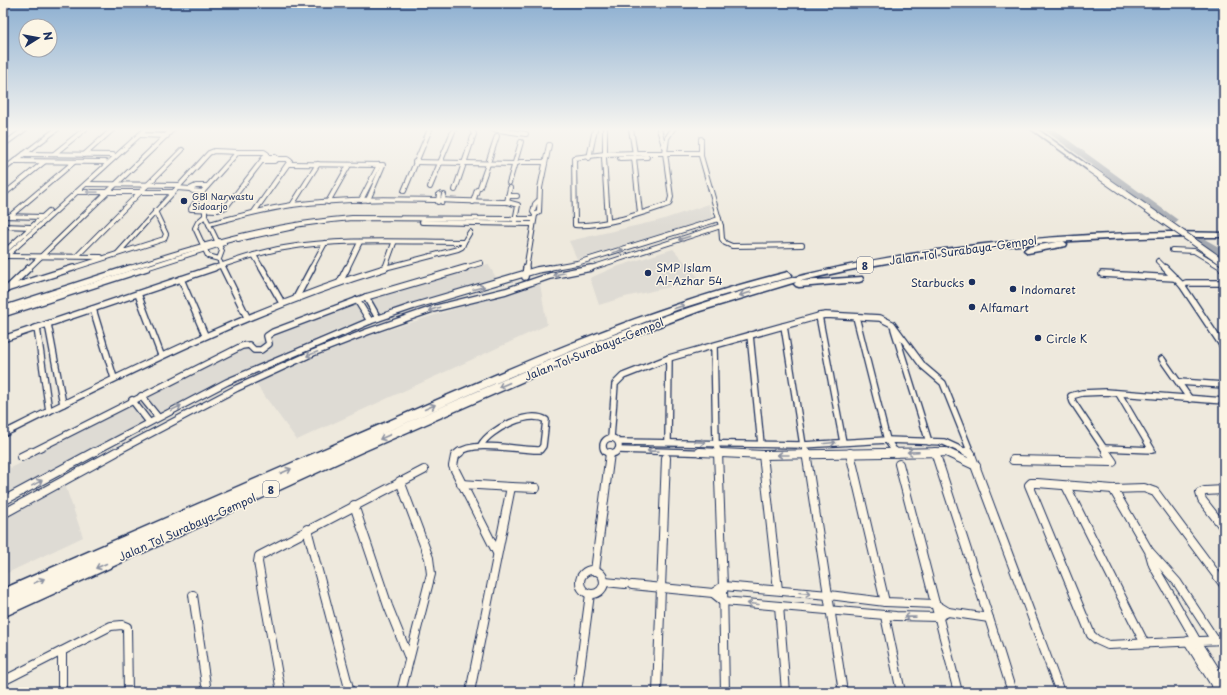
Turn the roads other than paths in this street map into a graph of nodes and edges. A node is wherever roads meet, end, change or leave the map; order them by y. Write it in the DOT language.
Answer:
graph roads {
  1 [pos="15,161"];
  2 [pos="28,161"];
  3 [pos="107,161"];
  4 [pos="140,161"];
  5 [pos="171,161"];
  6 [pos="201,161"];
  7 [pos="229,161"];
  8 [pos="262,161"];
  9 [pos="573,161"];
  10 [pos="605,161"];
  11 [pos="635,161"];
  12 [pos="665,161"];
  13 [pos="703,161"];
  14 [pos="1079,161"];
  15 [pos="44,162"];
  16 [pos="74,162"];
  17 [pos="105,162"];
  18 [pos="415,162"];
  19 [pos="440,162"];
  20 [pos="465,162"];
  21 [pos="489,162"];
  22 [pos="517,162"];
  23 [pos="545,162"];
  24 [pos="288,164"];
  25 [pos="318,164"];
  26 [pos="349,165"];
  27 [pos="379,165"];
  28 [pos="3,170"];
  29 [pos="116,184"];
  30 [pos="148,184"];
  31 [pos="207,186"];
  32 [pos="80,187"];
  33 [pos="430,187"];
  34 [pos="177,188"];
  35 [pos="190,189"];
  36 [pos="455,190"];
  37 [pos="107,192"];
  38 [pos="140,192"];
  39 [pos="203,192"];
  40 [pos="442,194"];
  41 [pos="3,195"];
  42 [pos="508,196"];
  43 [pos="517,196"];
  44 [pos="361,200"];
  45 [pos="368,200"];
  46 [pos="400,201"];
  47 [pos="328,202"];
  48 [pos="440,202"];
  49 [pos="473,202"];
  50 [pos="506,202"];
  51 [pos="292,205"];
  52 [pos="155,211"];
  53 [pos="254,212"];
  54 [pos="205,213"];
  55 [pos="640,213"];
  56 [pos="3,216"];
  57 [pos="10,216"];
  58 [pos="43,216"];
  59 [pos="534,219"];
  60 [pos="719,219"];
  61 [pos="608,220"];
  62 [pos="515,221"];
  63 [pos="209,224"];
  64 [pos="3,226"];
  65 [pos="721,226"];
  66 [pos="32,227"];
  67 [pos="1224,229"];
  68 [pos="1180,231"];
  69 [pos="470,232"];
  70 [pos="1224,235"];
  71 [pos="1094,237"];
  72 [pos="360,242"];
  73 [pos="464,242"];
  74 [pos="218,243"];
  75 [pos="325,243"];
  76 [pos="394,243"];
  77 [pos="430,244"];
  78 [pos="802,245"];
  79 [pos="204,247"];
  80 [pos="1028,250"];
  81 [pos="1172,250"];
  82 [pos="117,254"];
  83 [pos="254,255"];
  84 [pos="603,255"];
  85 [pos="4,256"];
  86 [pos="41,256"];
  87 [pos="77,256"];
  88 [pos="427,256"];
  89 [pos="105,257"];
  90 [pos="219,259"];
  91 [pos="1158,261"];
  92 [pos="609,262"];
  93 [pos="481,263"];
  94 [pos="1224,263"];
  95 [pos="221,265"];
  96 [pos="385,268"];
  97 [pos="1224,269"];
  98 [pos="1102,274"];
  99 [pos="525,275"];
  100 [pos="1175,278"];
  101 [pos="181,279"];
  102 [pos="859,279"];
  103 [pos="340,282"];
  104 [pos="1224,283"];
  105 [pos="526,284"];
  106 [pos="1182,285"];
  107 [pos="772,287"];
  108 [pos="5,289"];
  109 [pos="66,291"];
  110 [pos="138,294"];
  111 [pos="366,297"];
  112 [pos="296,298"];
  113 [pos="357,300"];
  114 [pos="282,303"];
  115 [pos="3,309"];
  116 [pos="93,309"];
  117 [pos="3,314"];
  118 [pos="819,316"];
  119 [pos="247,317"];
  120 [pos="856,317"];
  121 [pos="378,318"];
  122 [pos="370,321"];
  123 [pos="48,324"];
  124 [pos="892,324"];
  125 [pos="784,326"];
  126 [pos="37,328"];
  127 [pos="205,335"];
  128 [pos="750,335"];
  129 [pos="3,339"];
  130 [pos="714,346"];
  131 [pos="1224,348"];
  132 [pos="162,355"];
  133 [pos="669,358"];
  134 [pos="1162,359"];
  135 [pos="539,365"];
  136 [pos="114,378"];
  137 [pos="1179,382"];
  138 [pos="1224,385"];
  139 [pos="1119,394"];
  140 [pos="140,396"];
  141 [pos="1190,399"];
  142 [pos="132,400"];
  143 [pos="1224,401"];
  144 [pos="63,404"];
  145 [pos="49,411"];
  146 [pos="158,417"];
  147 [pos="149,422"];
  148 [pos="3,434"];
  149 [pos="611,438"];
  150 [pos="887,440"];
  151 [pos="112,442"];
  152 [pos="619,442"];
  153 [pos="668,442"];
  154 [pos="843,442"];
  155 [pos="929,442"];
  156 [pos="716,443"];
  157 [pos="761,444"];
  158 [pos="481,445"];
  159 [pos="803,445"];
  160 [pos="1104,448"];
  161 [pos="117,450"];
  162 [pos="618,450"];
  163 [pos="935,452"];
  164 [pos="91,453"];
  165 [pos="610,453"];
  166 [pos="718,453"];
  167 [pos="850,453"];
  168 [pos="896,453"];
  169 [pos="971,454"];
  170 [pos="764,455"];
  171 [pos="808,455"];
  172 [pos="21,457"];
  173 [pos="666,458"];
  174 [pos="1013,460"];
  175 [pos="98,461"];
  176 [pos="899,464"];
  177 [pos="976,466"];
  178 [pos="424,470"];
  179 [pos="400,481"];
  180 [pos="462,484"];
  181 [pos="1066,486"];
  182 [pos="511,487"];
  183 [pos="536,488"];
  184 [pos="1113,489"];
  185 [pos="1224,490"];
  186 [pos="3,501"];
  187 [pos="354,506"];
  188 [pos="3,514"];
  189 [pos="1224,528"];
  190 [pos="307,529"];
  191 [pos="1149,551"];
  192 [pos="497,552"];
  193 [pos="595,571"];
  194 [pos="605,582"];
  195 [pos="1224,585"];
  196 [pos="723,586"];
  197 [pos="661,589"];
  198 [pos="778,590"];
  199 [pos="713,593"];
  200 [pos="590,594"];
  201 [pos="193,595"];
  202 [pos="829,595"];
  203 [pos="3,596"];
  204 [pos="723,601"];
  205 [pos="885,602"];
  206 [pos="935,604"];
  207 [pos="779,606"];
  208 [pos="3,610"];
  209 [pos="832,611"];
  210 [pos="948,612"];
  211 [pos="885,616"];
  212 [pos="938,617"];
  213 [pos="989,618"];
  214 [pos="1215,640"];
  215 [pos="1224,640"];
  216 [pos="1192,641"];
  217 [pos="1144,642"];
  218 [pos="62,651"];
  219 [pos="410,659"];
  220 [pos="3,681"];
  221 [pos="1224,684"];
  222 [pos="62,692"];
  223 [pos="128,692"];
  224 [pos="207,692"];
  225 [pos="281,692"];
  226 [pos="350,692"];
  227 [pos="401,692"];
  228 [pos="470,692"];
  229 [pos="577,692"];
  230 [pos="657,692"];
  231 [pos="725,692"];
  232 [pos="786,692"];
  233 [pos="843,692"];
  234 [pos="901,692"];
  235 [pos="958,692"];
  236 [pos="1012,692"];
  237 [pos="1060,692"];
  238 [pos="1220,692"];
  1 -- 28 [label="street"];
  2 -- 15 [label="street"];
  3 -- 32 [label="street"];
  4 -- 29 [label="street"];
  5 -- 30 [label="street"];
  6 -- 34 [label="street"];
  7 -- 31 [label="street"];
  8 -- 54 [label="street"];
  9 -- 61 [label="street"];
  10 -- 61 [label="street"];
  11 -- 55 [label="street"];
  12 -- 55 [label="street"];
  13 -- 60 [label="street"];
  14 -- 94 [label="street, bridge"];
  15 -- 16 [label="street"];
  15 -- 41 [label="street"];
  16 -- 17 [label="street"];
  16 -- 57 [label="street"];
  17 -- 32 [label="street"];
  18 -- 19 [label="street"];
  18 -- 46 [label="street"];
  19 -- 20 [label="street"];
  19 -- 33 [label="street"];
  20 -- 21 [label="street"];
  20 -- 36 [label="street"];
  21 -- 22 [label="street"];
  21 -- 49 [label="street"];
  22 -- 23 [label="street"];
  22 -- 42 [label="street"];
  23 -- 59 [label="street"];
  24 -- 25 [label="street"];
  24 -- 53 [label="street"];
  25 -- 26 [label="street"];
  25 -- 51 [label="street"];
  26 -- 27 [label="street"];
  26 -- 47 [label="street"];
  27 -- 44 [label="street"];
  27 -- 45 [label="street"];
  29 -- 30 [label="street"];
  29 -- 32 [label="street"];
  29 -- 37 [label="street"];
  30 -- 34 [label="street"];
  30 -- 38 [label="street"];
  31 -- 35 [label="street"];
  31 -- 39 [label="street"];
  37 -- 32 [label="street, one-way"];
  32 -- 58 [label="street"];
  32 -- 85 [label="street"];
  34 -- 35 [label="street"];
  34 -- 38 [label="street"];
  34 -- 52 [label="street"];
  35 -- 39 [label="street"];
  37 -- 38 [label="street"];
  37 -- 86 [label="street"];
  38 -- 87 [label="street"];
  39 -- 54 [label="street"];
  40 -- 48 [label="street"];
  42 -- 43 [label="street"];
  42 -- 50 [label="street"];
  44 -- 45 [label="street"];
  44 -- 47 [label="street"];
  45 -- 46 [label="street"];
  46 -- 48 [label="street"];
  47 -- 51 [label="street"];
  48 -- 49 [label="street"];
  49 -- 50 [label="street"];
  50 -- 62 [label="street"];
  51 -- 53 [label="street"];
  52 -- 82 [label="street"];
  52 -- 82 [label="street"];
  53 -- 63 [label="street"];
  54 -- 63 [label="street"];
  54 -- 79 [label="street"];
  55 -- 61 [label="street"];
  56 -- 57 [label="street"];
  57 -- 58 [label="street"];
  58 -- 66 [label="street"];
  59 -- 62 [label="street"];
  59 -- 99 [label="street"];
  60 -- 65 [label="street"];
  84 -- 60 [label="street, one-way"];
  62 -- 74 [label="street"];
  63 -- 74 [label="street"];
  64 -- 66 [label="street"];
  65 -- 78 [label="street"];
  65 -- 92 [label="street, one-way"];
  66 -- 85 [label="street"];
  67 -- 68 [label="highway, Jalan Tol Surabaya–Gempol / 8"];
  68 -- 70 [label="highway, Jalan Tol Surabaya–Gempol / 8"];
  68 -- 71 [label="highway, Jalan Tol Surabaya–Gempol / 8"];
  135 -- 68 [label="highway, Jalan Tol Surabaya–Gempol / 8, one-way"];
  69 -- 73 [label="street"];
  71 -- 80 [label="highway"];
  71 -- 107 [label="highway, Jalan Tol Surabaya–Gempol / 8"];
  72 -- 75 [label="street"];
  72 -- 76 [label="street"];
  72 -- 103 [label="street"];
  73 -- 77 [label="street"];
  73 -- 88 [label="street"];
  74 -- 79 [label="street"];
  74 -- 90 [label="street"];
  75 -- 83 [label="street"];
  75 -- 112 [label="street"];
  76 -- 77 [label="street"];
  76 -- 96 [label="street"];
  77 -- 88 [label="street"];
  79 -- 90 [label="street"];
  79 -- 109 [label="street"];
  81 -- 97 [label="street"];
  82 -- 89 [label="street"];
  83 -- 95 [label="street"];
  83 -- 114 [label="street"];
  84 -- 92 [label="street"];
  84 -- 99 [label="street"];
  85 -- 86 [label="street"];
  86 -- 87 [label="street"];
  86 -- 108 [label="street"];
  87 -- 89 [label="street"];
  88 -- 96 [label="street"];
  89 -- 108 [label="street"];
  90 -- 95 [label="street"];
  91 -- 100 [label="street"];
  92 -- 105 [label="street, one-way"];
  93 -- 111 [label="street"];
  95 -- 101 [label="street"];
  95 -- 119 [label="street"];
  96 -- 103 [label="street"];
  98 -- 100 [label="street"];
  99 -- 105 [label="street"];
  121 -- 99 [label="street, one-way"];
  100 -- 106 [label="street"];
  101 -- 110 [label="street"];
  101 -- 127 [label="street"];
  102 -- 107 [label="highway"];
  103 -- 112 [label="street"];
  104 -- 106 [label="street"];
  105 -- 161 [label="street, one-way"];
  106 -- 131 [label="street"];
  107 -- 135 [label="highway, Jalan Tol Surabaya–Gempol / 8, one-way"];
  109 -- 115 [label="street"];
  109 -- 117 [label="street"];
  110 -- 116 [label="street"];
  110 -- 132 [label="street"];
  111 -- 113 [label="street"];
  111 -- 121 [label="street"];
  112 -- 114 [label="street"];
  113 -- 122 [label="street"];
  113 -- 140 [label="street"];
  114 -- 119 [label="street"];
  116 -- 123 [label="street"];
  116 -- 136 [label="street"];
  118 -- 120 [label="street"];
  118 -- 125 [label="street"];
  118 -- 154 [label="street"];
  119 -- 127 [label="street"];
  120 -- 124 [label="street"];
  120 -- 150 [label="street"];
  121 -- 122 [label="street"];
  146 -- 122 [label="street, one-way"];
  123 -- 126 [label="street"];
  123 -- 144 [label="street"];
  124 -- 155 [label="street"];
  124 -- 169 [label="street"];
  125 -- 128 [label="street"];
  125 -- 159 [label="street"];
  126 -- 129 [label="street"];
  126 -- 145 [label="street"];
  127 -- 132 [label="street"];
  128 -- 130 [label="street"];
  128 -- 157 [label="street"];
  130 -- 133 [label="street"];
  130 -- 156 [label="street"];
  132 -- 136 [label="street"];
  133 -- 149 [label="street"];
  133 -- 153 [label="street"];
  134 -- 137 [label="street"];
  203 -- 135 [label="highway, Jalan Tol Surabaya–Gempol / 8, one-way"];
  135 -- 208 [label="highway, Jalan Tol Surabaya–Gempol / 8, one-way"];
  136 -- 144 [label="street"];
  137 -- 138 [label="street"];
  137 -- 141 [label="street"];
  139 -- 141 [label="street"];
  139 -- 160 [label="street"];
  139 -- 160 [label="street"];
  140 -- 142 [label="street"];
  140 -- 146 [label="street"];
  141 -- 143 [label="street"];
  142 -- 147 [label="street"];
  142 -- 172 [label="street"];
  144 -- 145 [label="street"];
  145 -- 148 [label="street"];
  146 -- 147 [label="street"];
  147 -- 151 [label="street"];
  149 -- 152 [label="street"];
  149 -- 165 [label="street"];
  150 -- 154 [label="street"];
  150 -- 155 [label="street"];
  150 -- 168 [label="street"];
  151 -- 161 [label="street"];
  151 -- 164 [label="street"];
  152 -- 153 [label="street"];
  152 -- 162 [label="street"];
  153 -- 156 [label="street, one-way"];
  159 -- 154 [label="street, one-way"];
  155 -- 169 [label="street"];
  156 -- 157 [label="street"];
  156 -- 166 [label="street"];
  157 -- 159 [label="street"];
  158 -- 158 [label="street"];
  158 -- 180 [label="street"];
  159 -- 171 [label="street"];
  160 -- 174 [label="street"];
  161 -- 175 [label="street"];
  162 -- 165 [label="street"];
  166 -- 162 [label="street, one-way"];
  163 -- 168 [label="street, one-way"];
  163 -- 177 [label="street"];
  163 -- 213 [label="street"];
  164 -- 175 [label="street"];
  186 -- 164 [label="street, one-way"];
  165 -- 193 [label="street"];
  166 -- 170 [label="street"];
  166 -- 196 [label="street"];
  167 -- 168 [label="street"];
  167 -- 171 [label="street"];
  167 -- 205 [label="street"];
  169 -- 177 [label="street"];
  171 -- 170 [label="street, one-way"];
  170 -- 198 [label="street"];
  171 -- 202 [label="street"];
  173 -- 197 [label="street"];
  175 -- 188 [label="street"];
  176 -- 206 [label="street"];
  177 -- 237 [label="street"];
  178 -- 179 [label="street"];
  179 -- 187 [label="street"];
  179 -- 219 [label="street"];
  180 -- 182 [label="street"];
  180 -- 192 [label="street"];
  181 -- 184 [label="street"];
  181 -- 217 [label="street"];
  181 -- 217 [label="street"];
  182 -- 183 [label="street"];
  182 -- 192 [label="street"];
  184 -- 191 [label="street"];
  184 -- 195 [label="street"];
  185 -- 189 [label="street"];
  187 -- 190 [label="street"];
  187 -- 219 [label="street"];
  190 -- 225 [label="street"];
  190 -- 226 [label="street"];
  191 -- 214 [label="street"];
  191 -- 216 [label="street"];
  192 -- 228 [label="street"];
  193 -- 194 [label="street"];
  193 -- 200 [label="street"];
  194 -- 197 [label="street"];
  194 -- 200 [label="street"];
  196 -- 198 [label="street"];
  196 -- 199 [label="street"];
  196 -- 204 [label="street"];
  197 -- 199 [label="street"];
  197 -- 230 [label="street"];
  198 -- 202 [label="street, one-way"];
  199 -- 204 [label="street"];
  200 -- 229 [label="street"];
  201 -- 224 [label="street"];
  202 -- 205 [label="street"];
  202 -- 209 [label="street"];
  207 -- 204 [label="street, one-way"];
  204 -- 231 [label="street"];
  205 -- 206 [label="street"];
  206 -- 210 [label="street"];
  206 -- 212 [label="street"];
  207 -- 209 [label="street"];
  207 -- 232 [label="street"];
  209 -- 211 [label="street"];
  209 -- 233 [label="street"];
  210 -- 212 [label="street"];
  210 -- 213 [label="street"];
  212 -- 211 [label="street, one-way"];
  211 -- 234 [label="street"];
  212 -- 235 [label="street"];
  213 -- 236 [label="street"];
  214 -- 215 [label="street"];
  214 -- 216 [label="street"];
  216 -- 217 [label="street"];
  216 -- 221 [label="street"];
  216 -- 238 [label="street"];
  218 -- 220 [label="street"];
  218 -- 222 [label="street"];
  218 -- 223 [label="street"];
  219 -- 227 [label="street"];
}
